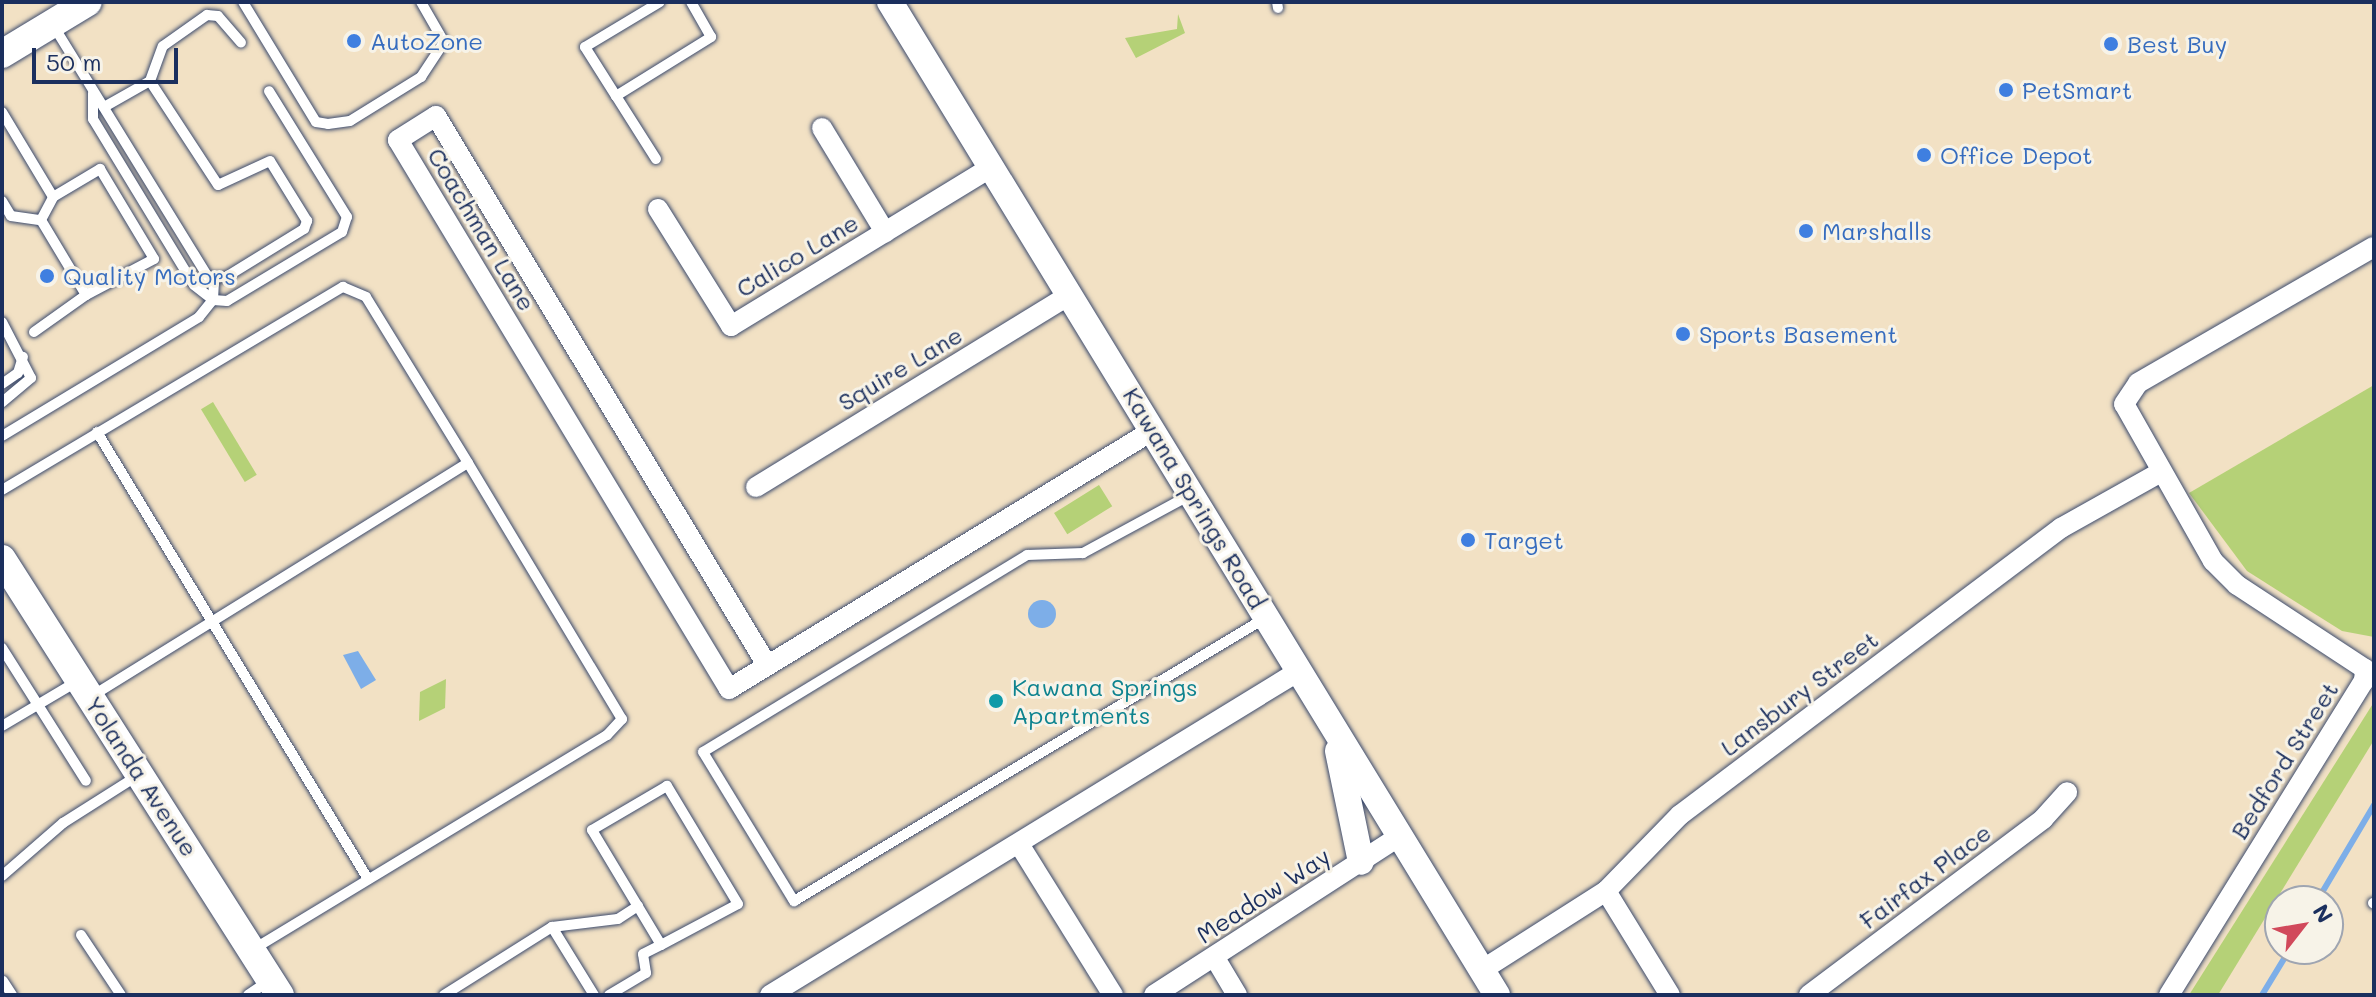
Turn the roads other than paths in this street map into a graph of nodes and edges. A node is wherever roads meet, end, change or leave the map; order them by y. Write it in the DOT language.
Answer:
graph roads {
  1 [pos="88,2"];
  2 [pos="243,2"];
  3 [pos="421,2"];
  4 [pos="660,2"];
  5 [pos="691,2"];
  6 [pos="890,2"];
  7 [pos="52,23"];
  8 [pos="241,42"];
  9 [pos="2,54"];
  10 [pos="150,81"];
  11 [pos="93,90"];
  12 [pos="269,91"];
  13 [pos="616,96"];
  14 [pos="104,107"];
  15 [pos="2,112"];
  16 [pos="822,128"];
  17 [pos="656,159"];
  18 [pos="991,167"];
  19 [pos="53,197"];
  20 [pos="2,201"];
  21 [pos="658,209"];
  22 [pos="41,220"];
  23 [pos="885,232"];
  24 [pos="2374,247"];
  25 [pos="214,280"];
  26 [pos="1071,294"];
  27 [pos="86,295"];
  28 [pos="213,300"];
  29 [pos="2,322"];
  30 [pos="34,332"];
  31 [pos="23,357"];
  32 [pos="2,384"];
  33 [pos="2,402"];
  34 [pos="1153,430"];
  35 [pos="97,432"];
  36 [pos="2,436"];
  37 [pos="468,463"];
  38 [pos="2159,473"];
  39 [pos="756,487"];
  40 [pos="2,490"];
  41 [pos="1192,494"];
  42 [pos="2,559"];
  43 [pos="1267,617"];
  44 [pos="212,622"];
  45 [pos="2,648"];
  46 [pos="767,665"];
  47 [pos="1299,671"];
  48 [pos="85,688"];
  49 [pos="38,706"];
  50 [pos="1332,724"];
  51 [pos="2,726"];
  52 [pos="142,773"];
  53 [pos="86,781"];
  54 [pos="2067,792"];
  55 [pos="1400,836"];
  56 [pos="1019,844"];
  57 [pos="1361,862"];
  58 [pos="2,876"];
  59 [pos="368,879"];
  60 [pos="1606,891"];
  61 [pos="638,906"];
  62 [pos="552,927"];
  63 [pos="81,935"];
  64 [pos="661,945"];
  65 [pos="253,950"];
  66 [pos="1215,958"];
  67 [pos="1482,970"];
  68 [pos="3,981"];
  69 [pos="266,990"];
  70 [pos="12,995"];
  71 [pos="121,995"];
  72 [pos="444,995"];
  73 [pos="594,995"];
  74 [pos="609,995"];
  75 [pos="770,995"];
  76 [pos="1113,995"];
  77 [pos="1154,995"];
  78 [pos="1237,995"];
  79 [pos="1497,995"];
  80 [pos="1670,995"];
  81 [pos="1809,995"];
  82 [pos="2169,995"];
  1 -- 7 [label="main road"];
  2 -- 3 [label="lane"];
  4 -- 13 [label="lane"];
  5 -- 13 [label="lane"];
  6 -- 18 [label="street, Kawana Springs Road"];
  7 -- 9 [label="main road"];
  7 -- 11 [label="lane"];
  8 -- 10 [label="lane"];
  10 -- 14 [label="lane"];
  10 -- 25 [label="lane"];
  11 -- 14 [label="lane"];
  11 -- 28 [label="lane"];
  12 -- 28 [label="lane"];
  13 -- 17 [label="lane"];
  14 -- 25 [label="lane"];
  15 -- 19 [label="lane"];
  16 -- 23 [label="street, Calico Lane"];
  18 -- 23 [label="street, Calico Lane"];
  18 -- 26 [label="street, Kawana Springs Road"];
  19 -- 22 [label="lane"];
  19 -- 27 [label="lane"];
  20 -- 22 [label="lane"];
  21 -- 23 [label="street, Calico Lane"];
  22 -- 27 [label="lane"];
  24 -- 38 [label="street, Bedford Street"];
  25 -- 28 [label="lane"];
  26 -- 34 [label="street, Kawana Springs Road"];
  26 -- 39 [label="street, Squire Lane"];
  27 -- 30 [label="lane"];
  28 -- 36 [label="lane"];
  29 -- 31 [label="lane"];
  31 -- 32 [label="lane"];
  31 -- 33 [label="lane"];
  34 -- 41 [label="street, Kawana Springs Road"];
  34 -- 46 [label="street, Coachman Lane"];
  35 -- 37 [label="lane"];
  35 -- 40 [label="lane"];
  35 -- 44 [label="lane"];
  37 -- 44 [label="lane"];
  37 -- 59 [label="lane"];
  38 -- 60 [label="street, Lansbury Street"];
  38 -- 82 [label="street, Bedford Street"];
  41 -- 43 [label="street, Kawana Springs Road"];
  41 -- 43 [label="lane"];
  42 -- 48 [label="main road, Yolanda Avenue"];
  43 -- 47 [label="street, Kawana Springs Road"];
  44 -- 48 [label="lane"];
  44 -- 59 [label="lane"];
  45 -- 49 [label="lane"];
  46 -- 46 [label="street, Coachman Lane"];
  47 -- 50 [label="street, Kawana Springs Road"];
  47 -- 56 [label="street"];
  48 -- 49 [label="lane"];
  48 -- 52 [label="main road, Yolanda Avenue"];
  49 -- 51 [label="lane"];
  49 -- 53 [label="lane"];
  50 -- 55 [label="street, Kawana Springs Road"];
  50 -- 57 [label="street"];
  52 -- 58 [label="lane"];
  52 -- 65 [label="main road, Yolanda Avenue"];
  54 -- 81 [label="street, Fairfax Place"];
  55 -- 57 [label="street, Meadow Way"];
  55 -- 67 [label="street, Kawana Springs Road"];
  56 -- 75 [label="street"];
  56 -- 76 [label="street"];
  57 -- 66 [label="street, Meadow Way"];
  59 -- 65 [label="lane"];
  60 -- 67 [label="street, Lansbury Street"];
  60 -- 80 [label="street"];
  61 -- 62 [label="lane"];
  61 -- 64 [label="lane"];
  61 -- 64 [label="lane"];
  62 -- 72 [label="lane"];
  62 -- 73 [label="lane"];
  63 -- 71 [label="lane"];
  64 -- 74 [label="lane"];
  65 -- 69 [label="main road, Yolanda Avenue"];
  66 -- 77 [label="street, Meadow Way"];
  66 -- 78 [label="street"];
  67 -- 79 [label="street, Kawana Springs Road"];
  68 -- 70 [label="lane"];
}
